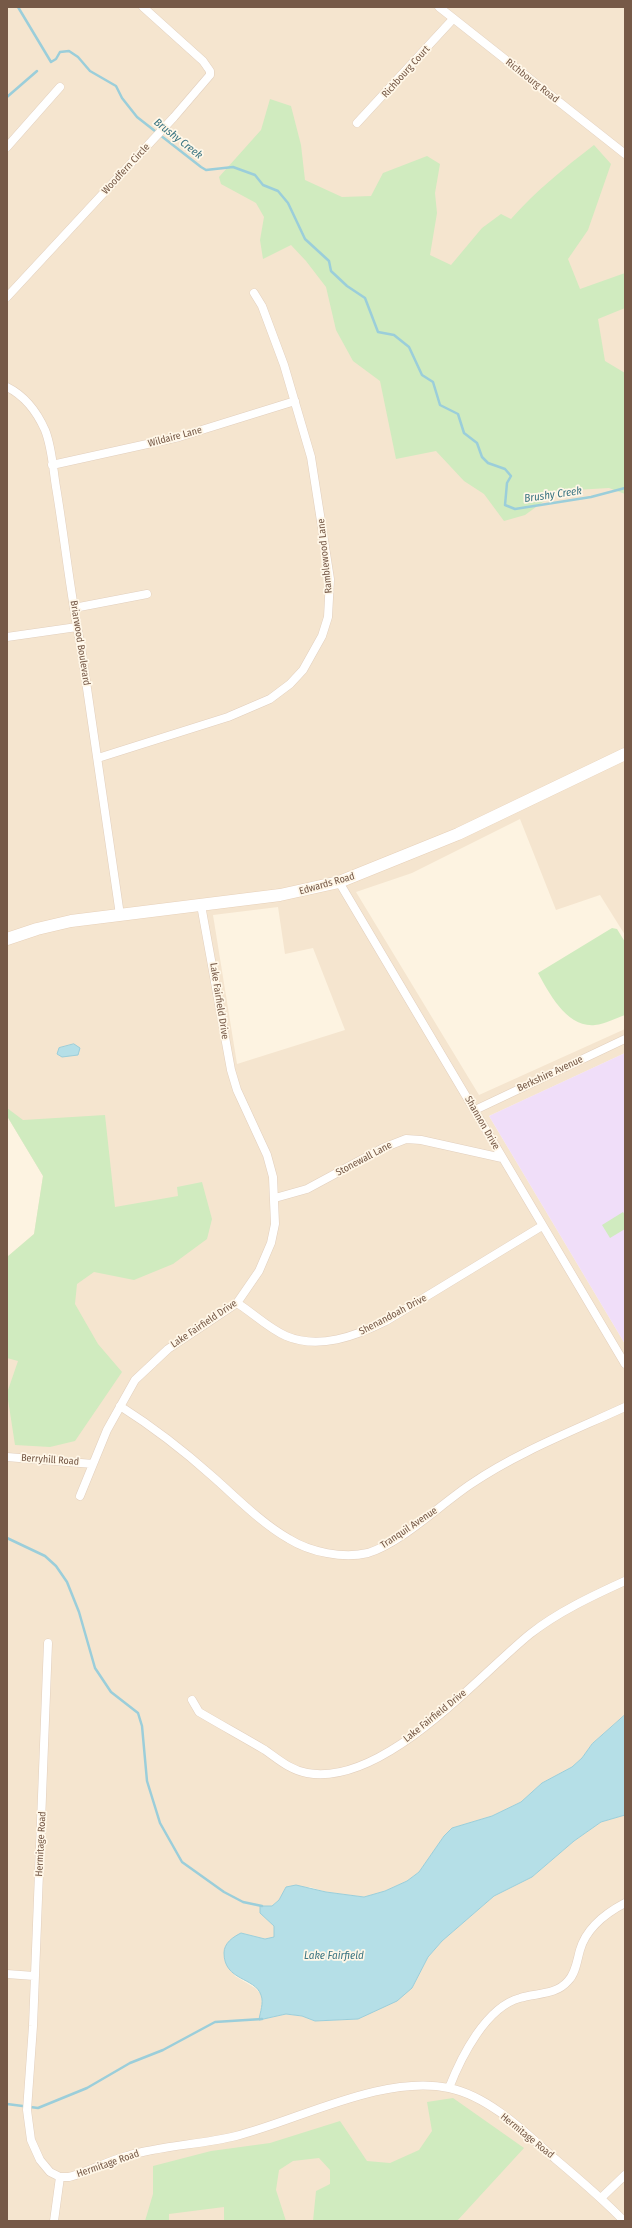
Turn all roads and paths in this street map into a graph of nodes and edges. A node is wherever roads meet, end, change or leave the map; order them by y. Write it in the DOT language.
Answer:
graph roads {
  1 [pos="144,7"];
  2 [pos="439,7"];
  3 [pos="453,19"];
  4 [pos="60,87"];
  5 [pos="358,123"];
  6 [pos="7,147"];
  7 [pos="625,154"];
  8 [pos="254,293"];
  9 [pos="7,297"];
  10 [pos="7,387"];
  11 [pos="295,401"];
  12 [pos="52,465"];
  13 [pos="147,594"];
  14 [pos="74,608"];
  15 [pos="77,627"];
  16 [pos="7,637"];
  17 [pos="625,754"];
  18 [pos="98,758"];
  19 [pos="339,882"];
  20 [pos="201,905"];
  21 [pos="120,915"];
  22 [pos="7,939"];
  23 [pos="625,1039"];
  24 [pos="475,1110"];
  25 [pos="502,1158"];
  26 [pos="275,1198"];
  27 [pos="542,1226"];
  28 [pos="237,1303"];
  29 [pos="625,1364"];
  30 [pos="120,1406"];
  31 [pos="625,1407"];
  32 [pos="7,1456"];
  33 [pos="93,1464"];
  34 [pos="80,1496"];
  35 [pos="625,1582"];
  36 [pos="48,1643"];
  37 [pos="192,1700"];
  38 [pos="625,1903"];
  39 [pos="7,1974"];
  40 [pos="34,1976"];
  41 [pos="449,2088"];
  42 [pos="625,2175"];
  43 [pos="60,2178"];
  44 [pos="601,2198"];
  45 [pos="54,2221"];
  46 [pos="624,2221"];
  1 -- 9 [label="street, Woodfern Circle"];
  2 -- 3 [label="street, Richbourg Road"];
  3 -- 5 [label="street, Richbourg Court"];
  3 -- 7 [label="street, Richbourg Road"];
  4 -- 6 [label="street"];
  8 -- 11 [label="street, Ramblewood Lane"];
  10 -- 12 [label="street, Briarwood Boulevard"];
  11 -- 12 [label="street, Wildaire Lane"];
  11 -- 18 [label="street, Ramblewood Lane"];
  12 -- 14 [label="street, Briarwood Boulevard"];
  13 -- 14 [label="street"];
  14 -- 15 [label="street, Briarwood Boulevard"];
  15 -- 16 [label="street"];
  15 -- 18 [label="street, Briarwood Boulevard"];
  17 -- 19 [label="street, Edwards Road"];
  18 -- 21 [label="street, Briarwood Boulevard"];
  19 -- 20 [label="street, Edwards Road"];
  19 -- 24 [label="street, Shannon Drive"];
  20 -- 21 [label="street, Edwards Road"];
  20 -- 26 [label="street, Lake Fairfield Drive"];
  21 -- 22 [label="street, Edwards Road"];
  23 -- 24 [label="street, Berkshire Avenue"];
  24 -- 25 [label="street, Shannon Drive"];
  25 -- 26 [label="street, Stonewall Lane"];
  25 -- 27 [label="street, Shannon Drive"];
  26 -- 28 [label="street, Lake Fairfield Drive"];
  27 -- 28 [label="street, Shenandoah Drive"];
  27 -- 29 [label="street, Shannon Drive"];
  28 -- 30 [label="street, Lake Fairfield Drive"];
  30 -- 31 [label="street, Tranquil Avenue"];
  30 -- 33 [label="street, Lake Fairfield Drive"];
  32 -- 33 [label="street, Berryhill Road"];
  33 -- 34 [label="street, Lake Fairfield Drive"];
  35 -- 37 [label="street, Lake Fairfield Drive"];
  36 -- 40 [label="street, Hermitage Road"];
  38 -- 41 [label="street"];
  39 -- 40 [label="street"];
  40 -- 43 [label="street, Hermitage Road"];
  41 -- 43 [label="street, Hermitage Road"];
  41 -- 44 [label="street, Hermitage Road"];
  42 -- 44 [label="street"];
  43 -- 45 [label="street"];
  44 -- 46 [label="street, Hermitage Road"];
}
